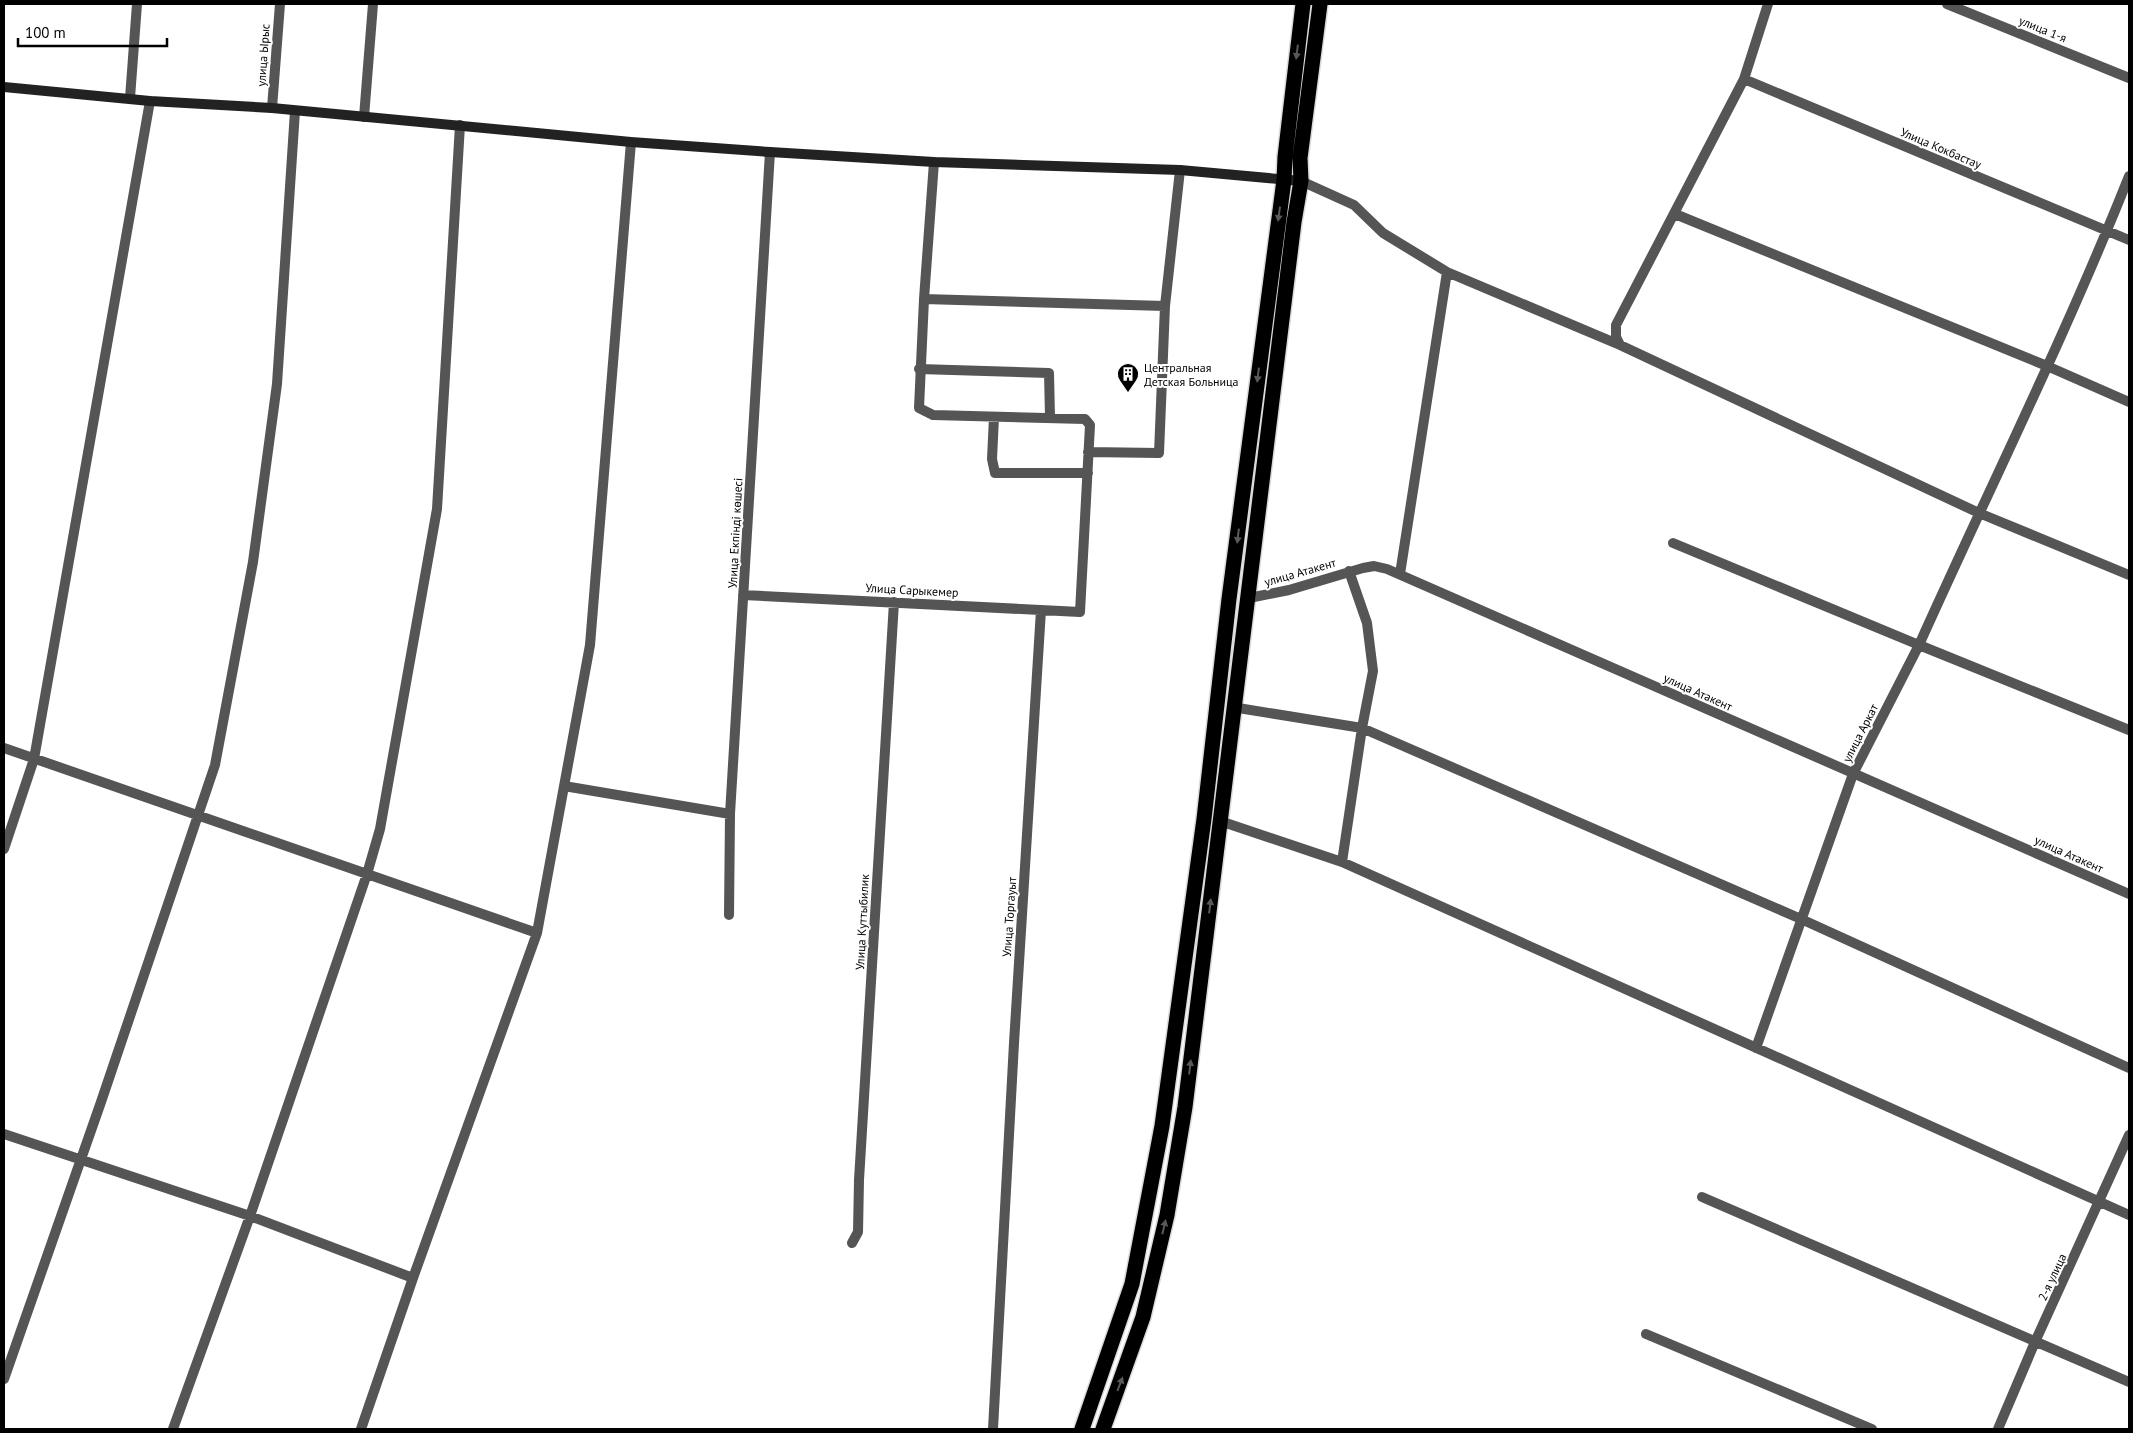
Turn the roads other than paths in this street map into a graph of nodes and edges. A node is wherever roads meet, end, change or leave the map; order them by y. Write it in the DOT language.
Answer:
graph roads {
  1 [pos="137,4"];
  2 [pos="280,4"];
  3 [pos="373,4"];
  4 [pos="1303,4"];
  5 [pos="1320,4"];
  6 [pos="1768,4"];
  7 [pos="1947,4"];
  8 [pos="2129,78"];
  9 [pos="1744,79"];
  10 [pos="4,87"];
  11 [pos="130,98"];
  12 [pos="150,101"];
  13 [pos="272,108"];
  14 [pos="295,111"];
  15 [pos="364,117"];
  16 [pos="460,125"];
  17 [pos="631,142"];
  18 [pos="770,152"];
  19 [pos="934,162"];
  20 [pos="1180,170"];
  21 [pos="2129,176"];
  22 [pos="1284,180"];
  23 [pos="1301,181"];
  24 [pos="1675,214"];
  25 [pos="2107,231"];
  26 [pos="2129,240"];
  27 [pos="1446,272"];
  28 [pos="924,299"];
  29 [pos="1165,306"];
  30 [pos="1620,345"];
  31 [pos="2047,366"];
  32 [pos="919,370"];
  33 [pos="2129,402"];
  34 [pos="1050,417"];
  35 [pos="994,418"];
  36 [pos="1088,452"];
  37 [pos="1088,473"];
  38 [pos="1979,513"];
  39 [pos="1673,543"];
  40 [pos="1349,571"];
  41 [pos="1400,574"];
  42 [pos="2129,575"];
  43 [pos="744,595"];
  44 [pos="1249,598"];
  45 [pos="894,602"];
  46 [pos="1041,610"];
  47 [pos="1919,645"];
  48 [pos="1232,707"];
  49 [pos="1362,728"];
  50 [pos="2129,730"];
  51 [pos="4,748"];
  52 [pos="34,759"];
  53 [pos="1853,774"];
  54 [pos="564,786"];
  55 [pos="730,814"];
  56 [pos="199,816"];
  57 [pos="1220,821"];
  58 [pos="4,848"];
  59 [pos="1342,862"];
  60 [pos="367,874"];
  61 [pos="2129,894"];
  62 [pos="729,915"];
  63 [pos="1801,919"];
  64 [pos="537,933"];
  65 [pos="1756,1048"];
  66 [pos="2129,1068"];
  67 [pos="1164,1105"];
  68 [pos="1185,1107"];
  69 [pos="4,1134"];
  70 [pos="2129,1135"];
  71 [pos="81,1160"];
  72 [pos="1702,1197"];
  73 [pos="2100,1202"];
  74 [pos="2129,1215"];
  75 [pos="250,1216"];
  76 [pos="852,1243"];
  77 [pos="413,1278"];
  78 [pos="1646,1334"];
  79 [pos="2035,1342"];
  80 [pos="4,1379"];
  81 [pos="2129,1382"];
  82 [pos="172,1429"];
  83 [pos="361,1429"];
  84 [pos="993,1429"];
  85 [pos="1082,1429"];
  86 [pos="1103,1429"];
  87 [pos="1872,1429"];
  88 [pos="1998,1429"];
  1 -- 11 [label="street"];
  2 -- 13 [label="street, улица Ырыс"];
  3 -- 15 [label="street"];
  4 -- 22 [label="highway, one-way"];
  5 -- 23 [label="highway"];
  6 -- 9 [label="street"];
  7 -- 8 [label="street, улица 1-я"];
  9 -- 24 [label="street"];
  9 -- 25 [label="street, Улица Кокбастау"];
  10 -- 11 [label="main road"];
  11 -- 12 [label="main road"];
  12 -- 13 [label="main road"];
  12 -- 52 [label="street"];
  13 -- 14 [label="main road"];
  14 -- 15 [label="main road"];
  14 -- 56 [label="street"];
  15 -- 16 [label="main road"];
  16 -- 17 [label="main road"];
  16 -- 60 [label="street"];
  17 -- 18 [label="main road"];
  17 -- 54 [label="street"];
  18 -- 19 [label="main road"];
  18 -- 43 [label="street, Улица Екпінді көшесі"];
  19 -- 20 [label="main road"];
  19 -- 28 [label="street"];
  20 -- 22 [label="main road"];
  20 -- 29 [label="street"];
  21 -- 25 [label="street, улица Аркат"];
  22 -- 23 [label="main road"];
  22 -- 67 [label="highway, one-way"];
  23 -- 27 [label="street"];
  23 -- 44 [label="highway"];
  24 -- 30 [label="street"];
  24 -- 31 [label="street"];
  25 -- 26 [label="street, Улица Кокбастау"];
  25 -- 31 [label="street, улица Аркат"];
  27 -- 30 [label="street"];
  27 -- 41 [label="street"];
  28 -- 29 [label="street"];
  28 -- 32 [label="street"];
  29 -- 36 [label="street"];
  30 -- 38 [label="street"];
  31 -- 33 [label="street"];
  31 -- 38 [label="street, улица Аркат"];
  32 -- 34 [label="street"];
  32 -- 35 [label="street"];
  34 -- 35 [label="street"];
  34 -- 36 [label="street"];
  35 -- 37 [label="street"];
  36 -- 37 [label="street"];
  37 -- 46 [label="street, Улица Сарыкемер"];
  38 -- 42 [label="street"];
  38 -- 47 [label="street, улица Аркат"];
  39 -- 47 [label="street"];
  40 -- 41 [label="street, улица Атакент"];
  40 -- 44 [label="street, улица Атакент"];
  40 -- 49 [label="street"];
  41 -- 53 [label="street, улица Атакент"];
  43 -- 45 [label="street, Улица Сарыкемер"];
  43 -- 55 [label="street, Улица Екпінді көшесі"];
  44 -- 48 [label="highway"];
  45 -- 46 [label="street, Улица Сарыкемер"];
  45 -- 76 [label="street, Улица Куттыбилик"];
  46 -- 84 [label="street, Улица Торгауыт"];
  47 -- 50 [label="street"];
  47 -- 53 [label="street, улица Аркат"];
  48 -- 49 [label="street"];
  48 -- 57 [label="highway"];
  49 -- 59 [label="street"];
  49 -- 63 [label="street"];
  51 -- 52 [label="street"];
  52 -- 56 [label="street"];
  52 -- 58 [label="street"];
  53 -- 61 [label="street, улица Атакент"];
  53 -- 63 [label="street, улица Аркат"];
  54 -- 55 [label="street"];
  54 -- 64 [label="street"];
  55 -- 62 [label="street, Улица Екпінді көшесі"];
  56 -- 60 [label="street"];
  56 -- 71 [label="street"];
  57 -- 59 [label="street"];
  68 -- 57 [label="highway, one-way"];
  59 -- 65 [label="street"];
  60 -- 64 [label="street"];
  60 -- 75 [label="street"];
  63 -- 65 [label="street, улица Аркат"];
  63 -- 66 [label="street"];
  64 -- 77 [label="street"];
  65 -- 73 [label="street"];
  67 -- 68 [label="highway"];
  67 -- 85 [label="highway"];
  86 -- 68 [label="highway, one-way"];
  69 -- 71 [label="street"];
  70 -- 73 [label="street, 2-я улица"];
  71 -- 75 [label="street"];
  71 -- 80 [label="street"];
  72 -- 79 [label="street"];
  73 -- 74 [label="street"];
  73 -- 79 [label="street, 2-я улица"];
  75 -- 77 [label="street"];
  75 -- 82 [label="street"];
  77 -- 83 [label="street"];
  78 -- 87 [label="street"];
  79 -- 81 [label="street"];
  79 -- 88 [label="street, 2-я улица"];
}
